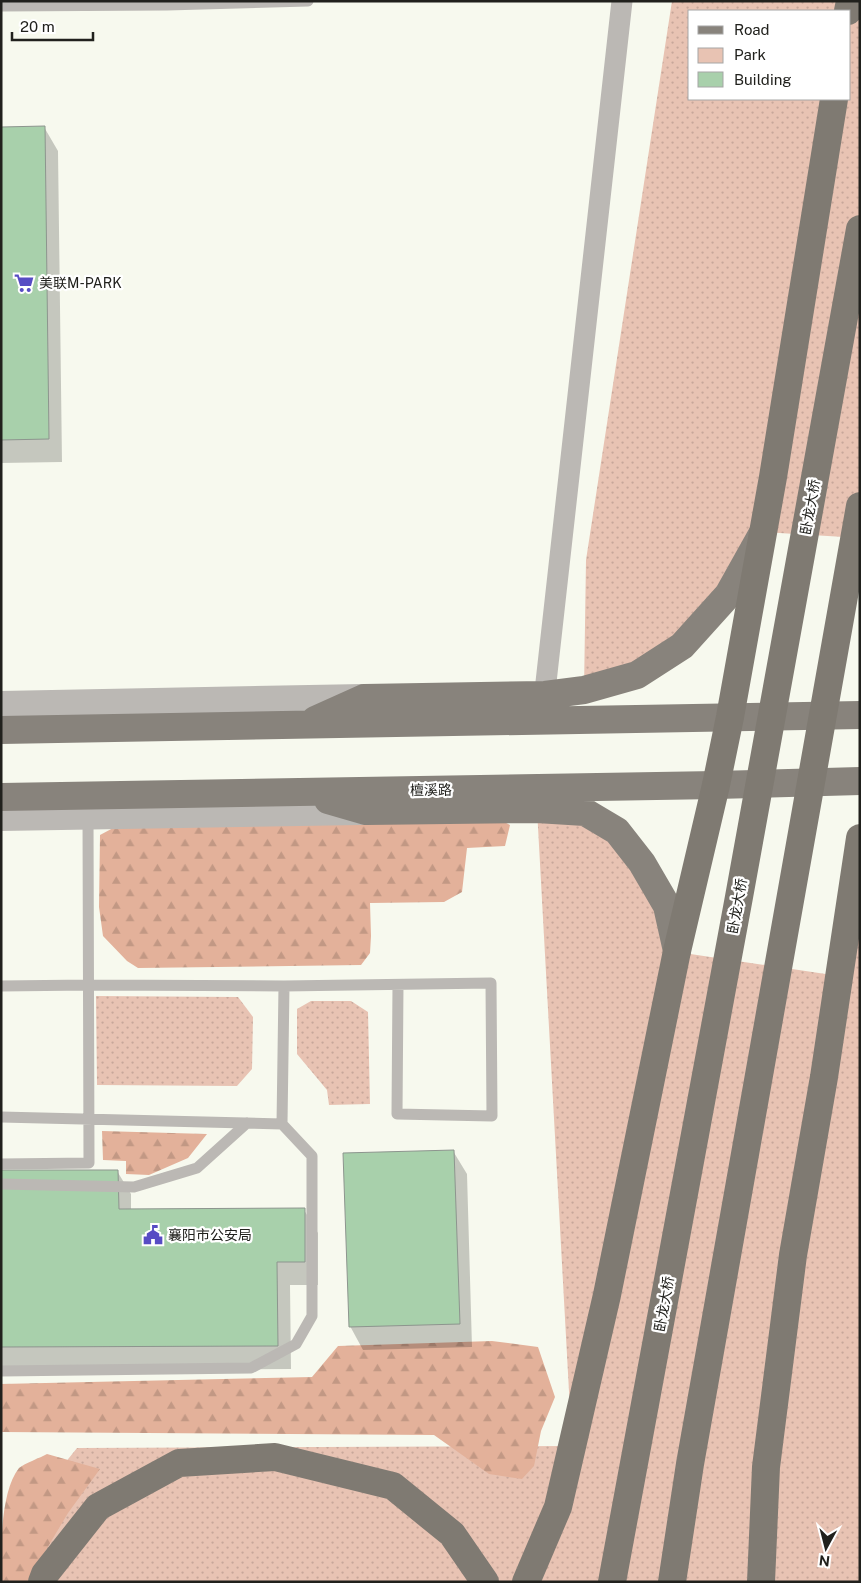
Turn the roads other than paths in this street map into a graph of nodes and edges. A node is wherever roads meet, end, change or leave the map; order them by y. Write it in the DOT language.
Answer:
graph roads {
  1 [pos="308,1"];
  2 [pos="622,1"];
  3 [pos="167,3"];
  4 [pos="1,6"];
  5 [pos="834,100"];
  6 [pos="860,229"];
  7 [pos="860,506"];
  8 [pos="763,532"];
  9 [pos="364,698"];
  10 [pos="1,704"];
  11 [pos="543,707"];
  12 [pos="860,715"];
  13 [pos="730,717"];
  14 [pos="304,725"];
  15 [pos="1,730"];
  16 [pos="860,781"];
  17 [pos="716,785"];
  18 [pos="300,792"];
  19 [pos="1,797"];
  20 [pos="366,811"];
  21 [pos="88,816"];
  22 [pos="1,817"];
  23 [pos="860,838"];
  24 [pos="860,931"];
  25 [pos="677,952"];
  26 [pos="840,976"];
  27 [pos="89,985"];
  28 [pos="398,985"];
  29 [pos="1,986"];
  30 [pos="284,986"];
  31 [pos="1,1117"];
  32 [pos="89,1120"];
  33 [pos="247,1123"];
  34 [pos="282,1124"];
  35 [pos="1,1164"];
  36 [pos="1,1184"];
  37 [pos="1,1371"];
  38 [pos="42,1582"];
  39 [pos="485,1582"];
  40 [pos="526,1582"];
  41 [pos="612,1582"];
  42 [pos="672,1582"];
  43 [pos="761,1582"];
  1 -- 3 [label="lane"];
  2 -- 11 [label="street"];
  3 -- 4 [label="lane"];
  5 -- 8 [label="highway"];
  6 -- 41 [label="highway, 卧龙大桥"];
  7 -- 42 [label="highway"];
  8 -- 11 [label="main road"];
  8 -- 13 [label="highway"];
  9 -- 10 [label="street"];
  9 -- 11 [label="main road"];
  9 -- 14 [label="main road"];
  11 -- 13 [label="main road"];
  11 -- 14 [label="main road"];
  12 -- 13 [label="main road"];
  13 -- 17 [label="highway"];
  14 -- 15 [label="main road"];
  16 -- 17 [label="main road, 檀溪路"];
  17 -- 18 [label="main road, 檀溪路"];
  17 -- 25 [label="highway"];
  18 -- 19 [label="main road, 檀溪路"];
  18 -- 20 [label="main road"];
  20 -- 21 [label="street"];
  20 -- 25 [label="main road"];
  21 -- 22 [label="street"];
  21 -- 27 [label="lane"];
  23 -- 26 [label="highway"];
  24 -- 26 [label="main road"];
  25 -- 40 [label="highway"];
  26 -- 43 [label="highway"];
  27 -- 29 [label="lane"];
  27 -- 30 [label="lane"];
  27 -- 32 [label="lane"];
  28 -- 28 [label="lane"];
  28 -- 30 [label="lane"];
  30 -- 34 [label="lane"];
  31 -- 32 [label="lane"];
  32 -- 33 [label="lane"];
  32 -- 35 [label="lane"];
  33 -- 34 [label="lane"];
  33 -- 36 [label="lane"];
  34 -- 37 [label="lane"];
  38 -- 39 [label="highway"];
}
